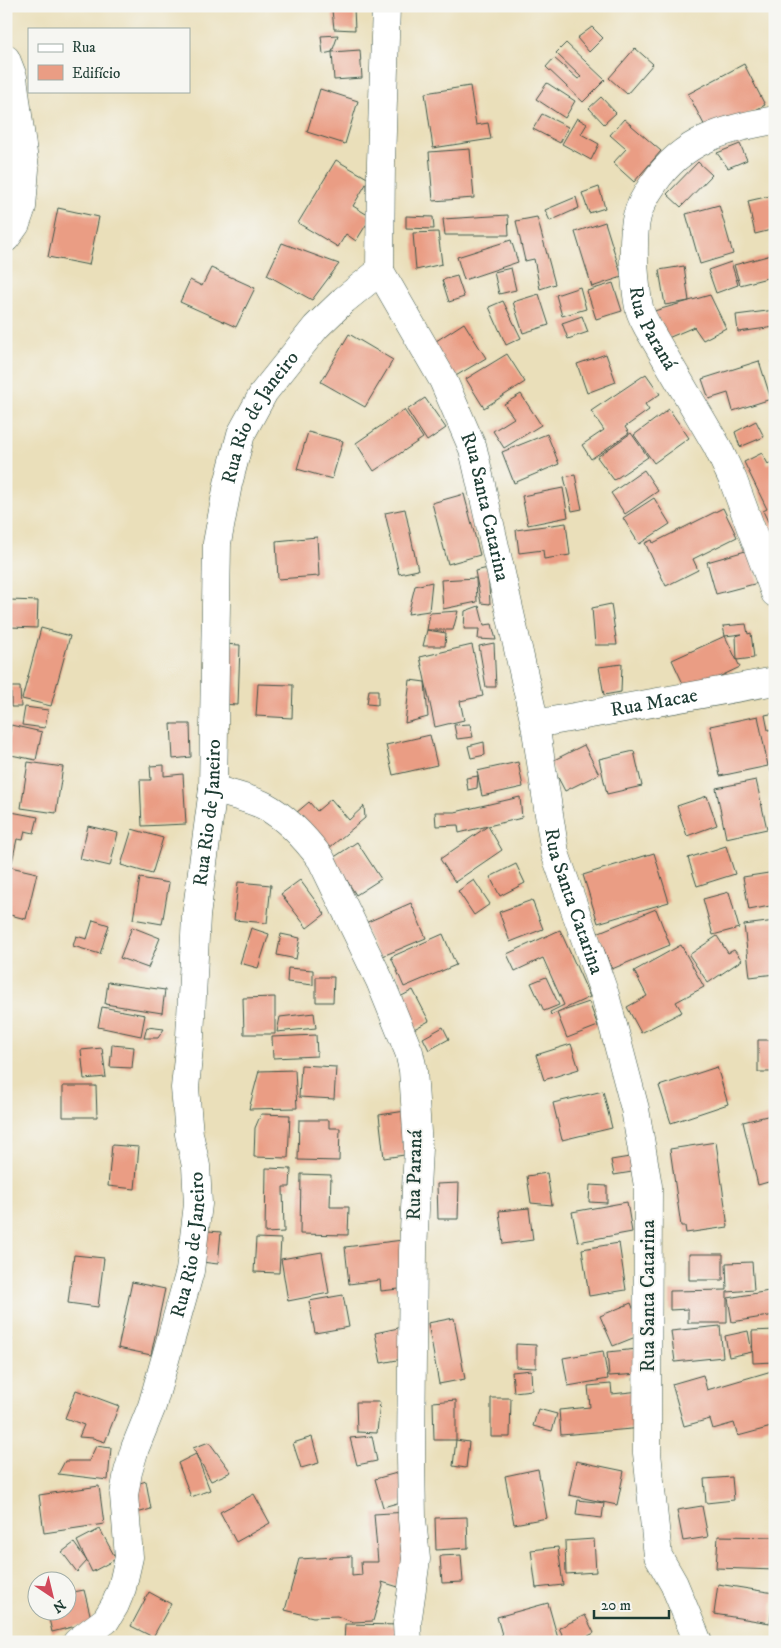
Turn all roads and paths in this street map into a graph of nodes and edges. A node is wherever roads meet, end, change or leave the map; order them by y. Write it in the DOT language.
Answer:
graph roads {
  1 [pos="386,6"];
  2 [pos="6,59"];
  3 [pos="12,120"];
  4 [pos="775,120"];
  5 [pos="6,238"];
  6 [pos="380,271"];
  7 [pos="775,593"];
  8 [pos="775,681"];
  9 [pos="535,724"];
  10 [pos="213,788"];
  11 [pos="77,1642"];
  12 [pos="408,1642"];
  13 [pos="698,1642"];
  1 -- 6 [label="street"];
  2 -- 3 [label="street"];
  3 -- 5 [label="street"];
  4 -- 7 [label="street, Rua Paraná"];
  6 -- 9 [label="street, Rua Santa Catarina"];
  6 -- 10 [label="street, Rua Rio de Janeiro"];
  8 -- 9 [label="street, Rua Macae"];
  9 -- 13 [label="street, Rua Santa Catarina"];
  10 -- 11 [label="street, Rua Rio de Janeiro"];
  10 -- 12 [label="street, Rua Paraná"];
}
